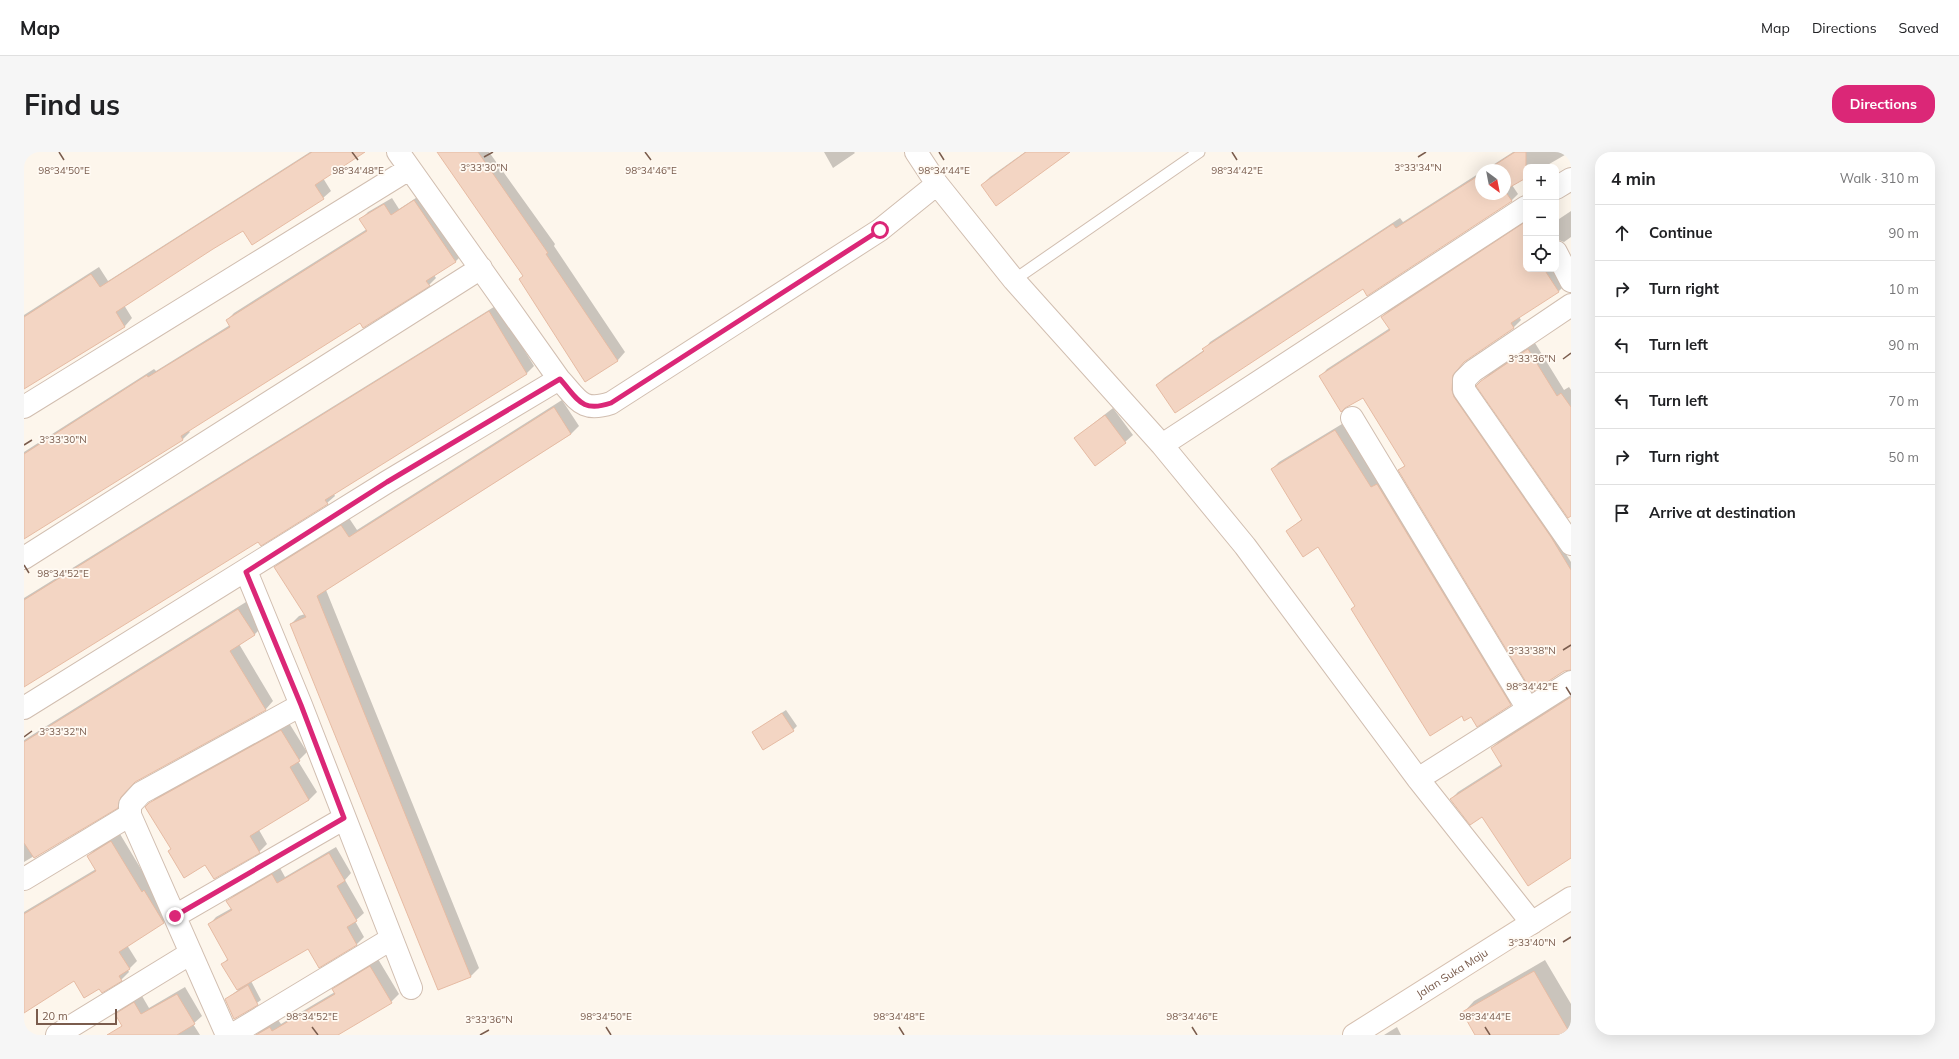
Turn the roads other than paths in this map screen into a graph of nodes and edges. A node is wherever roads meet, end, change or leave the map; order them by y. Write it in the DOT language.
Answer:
graph roads {
  1 [pos="916,152"];
  2 [pos="1199,152"];
  3 [pos="403,160"];
  4 [pos="1571,179"];
  5 [pos="938,184"];
  6 [pos="1559,186"];
  7 [pos="1523,209"];
  8 [pos="1559,258"];
  9 [pos="481,268"];
  10 [pos="1014,280"];
  11 [pos="1571,281"];
  12 [pos="1571,305"];
  13 [pos="560,379"];
  14 [pos="24,407"];
  15 [pos="1352,418"];
  16 [pos="1162,445"];
  17 [pos="1571,544"];
  18 [pos="24,558"];
  19 [pos="246,572"];
  20 [pos="1571,682"];
  21 [pos="301,705"];
  22 [pos="24,708"];
  23 [pos="1528,709"];
  24 [pos="1418,779"];
  25 [pos="130,815"];
  26 [pos="344,818"];
  27 [pos="24,879"];
  28 [pos="1571,898"];
  29 [pos="175,916"];
  30 [pos="1532,923"];
  31 [pos="391,939"];
  32 [pos="191,954"];
  33 [pos="411,988"];
  34 [pos="57,1035"];
  35 [pos="227,1035"];
  36 [pos="232,1035"];
  37 [pos="1354,1035"];
  1 -- 5 [label="street"];
  2 -- 10 [label="lane"];
  3 -- 9 [label="street"];
  3 -- 14 [label="street"];
  4 -- 6 [label="street"];
  5 -- 10 [label="street"];
  5 -- 13 [label="street"];
  7 -- 16 [label="street"];
  8 -- 11 [label="street"];
  9 -- 13 [label="street"];
  9 -- 18 [label="street"];
  10 -- 16 [label="street"];
  12 -- 17 [label="street"];
  13 -- 19 [label="street"];
  15 -- 23 [label="street"];
  16 -- 24 [label="street"];
  19 -- 21 [label="street"];
  19 -- 22 [label="street"];
  20 -- 23 [label="street"];
  21 -- 25 [label="street"];
  21 -- 26 [label="street"];
  23 -- 24 [label="street"];
  24 -- 30 [label="street"];
  25 -- 27 [label="street"];
  25 -- 29 [label="street"];
  26 -- 29 [label="street"];
  26 -- 31 [label="street"];
  28 -- 30 [label="street, Jalan Suka Maju"];
  29 -- 32 [label="street"];
  30 -- 37 [label="street, Jalan Suka Maju"];
  31 -- 33 [label="street"];
  31 -- 36 [label="street"];
  32 -- 34 [label="street"];
  32 -- 35 [label="street"];
}
